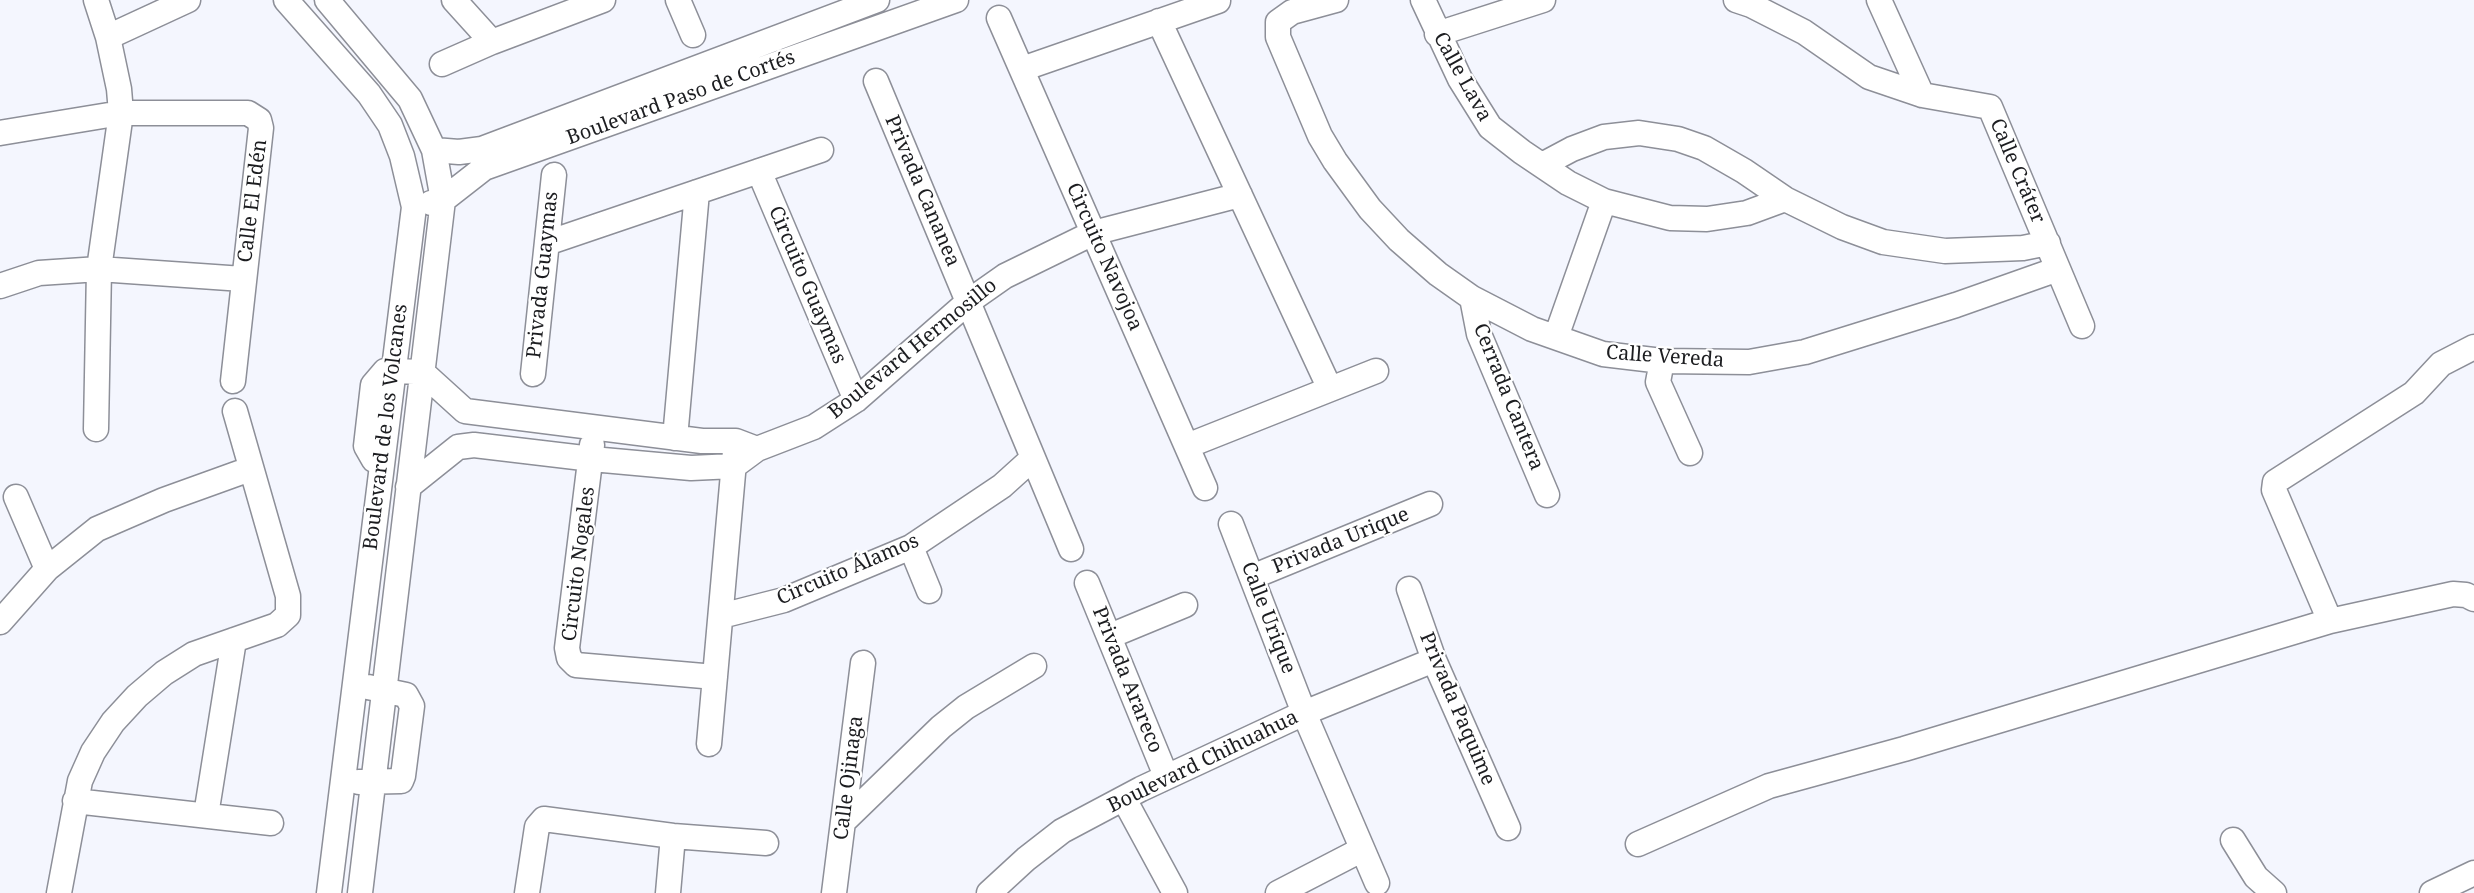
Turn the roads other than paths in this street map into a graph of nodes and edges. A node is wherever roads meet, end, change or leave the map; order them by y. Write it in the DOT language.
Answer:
graph roads {
  1 [pos="188,0"];
  2 [pos="286,0"];
  3 [pos="327,0"];
  4 [pos="454,0"];
  5 [pos="603,0"];
  6 [pos="678,0"];
  7 [pos="956,0"];
  8 [pos="1336,0"];
  9 [pos="1423,0"];
  10 [pos="1543,0"];
  11 [pos="1736,0"];
  12 [pos="1880,0"];
  13 [pos="1218,1"];
  14 [pos="102,2"];
  15 [pos="869,3"];
  16 [pos="999,18"];
  17 [pos="1159,21"];
  18 [pos="872,30"];
  19 [pos="1437,34"];
  20 [pos="693,35"];
  21 [pos="108,37"];
  22 [pos="492,42"];
  23 [pos="442,64"];
  24 [pos="1022,69"];
  25 [pos="876,81"];
  26 [pos="1922,95"];
  27 [pos="120,113"];
  28 [pos="0,133"];
  29 [pos="435,150"];
  30 [pos="821,150"];
  31 [pos="1542,165"];
  32 [pos="759,171"];
  33 [pos="554,175"];
  34 [pos="697,192"];
  35 [pos="1240,195"];
  36 [pos="1785,199"];
  37 [pos="443,200"];
  38 [pos="1604,201"];
  39 [pos="414,207"];
  40 [pos="1093,233"];
  41 [pos="547,243"];
  42 [pos="2048,243"];
  43 [pos="99,269"];
  44 [pos="2058,269"];
  45 [pos="243,279"];
  46 [pos="0,286"];
  47 [pos="1472,298"];
  48 [pos="968,302"];
  49 [pos="2082,326"];
  50 [pos="1556,338"];
  51 [pos="2474,347"];
  52 [pos="1662,361"];
  53 [pos="393,370"];
  54 [pos="1376,371"];
  55 [pos="422,372"];
  56 [pos="533,374"];
  57 [pos="234,381"];
  58 [pos="1330,389"];
  59 [pos="856,400"];
  60 [pos="235,411"];
  61 [pos="465,411"];
  62 [pos="593,428"];
  63 [pos="96,429"];
  64 [pos="675,438"];
  65 [pos="747,445"];
  66 [pos="1187,446"];
  67 [pos="458,447"];
  68 [pos="1690,453"];
  69 [pos="1033,458"];
  70 [pos="592,459"];
  71 [pos="734,466"];
  72 [pos="250,469"];
  73 [pos="408,487"];
  74 [pos="1205,488"];
  75 [pos="1547,495"];
  76 [pos="16,497"];
  77 [pos="1430,504"];
  78 [pos="1231,524"];
  79 [pos="911,547"];
  80 [pos="1071,549"];
  81 [pos="47,569"];
  82 [pos="1252,577"];
  83 [pos="1087,583"];
  84 [pos="1409,589"];
  85 [pos="930,591"];
  86 [pos="2474,599"];
  87 [pos="1185,604"];
  88 [pos="720,616"];
  89 [pos="2330,621"];
  90 [pos="0,622"];
  91 [pos="1110,636"];
  92 [pos="234,640"];
  93 [pos="1434,660"];
  94 [pos="863,663"];
  95 [pos="1034,666"];
  96 [pos="715,677"];
  97 [pos="354,684"];
  98 [pos="384,690"];
  99 [pos="1304,712"];
  100 [pos="709,744"];
  101 [pos="1166,776"];
  102 [pos="342,782"];
  103 [pos="374,782"];
  104 [pos="1125,799"];
  105 [pos="75,801"];
  106 [pos="206,815"];
  107 [pos="843,822"];
  108 [pos="272,823"];
  109 [pos="1508,828"];
  110 [pos="673,836"];
  111 [pos="2233,840"];
  112 [pos="766,843"];
  113 [pos="1638,844"];
  114 [pos="1361,850"];
  115 [pos="2474,873"];
  116 [pos="1377,883"];
  117 [pos="995,891"];
  118 [pos="59,893"];
  119 [pos="329,893"];
  120 [pos="360,893"];
  121 [pos="527,893"];
  122 [pos="668,893"];
  123 [pos="834,893"];
  124 [pos="1174,893"];
  125 [pos="1278,893"];
  126 [pos="2274,893"];
  127 [pos="2432,893"];
  1 -- 21 [label="street"];
  2 -- 39 [label="street, Boulevard de los Volcanes"];
  3 -- 29 [label="street, Boulevard de los Volcanes"];
  4 -- 22 [label="street"];
  5 -- 22 [label="street"];
  6 -- 20 [label="street"];
  7 -- 18 [label="street, Boulevard Paso de Cortés"];
  8 -- 47 [label="street, Calle Vereda"];
  9 -- 19 [label="street, Calle Lava"];
  10 -- 19 [label="street"];
  11 -- 26 [label="street, Calle Cráter"];
  12 -- 26 [label="street"];
  13 -- 17 [label="street"];
  14 -- 21 [label="street"];
  15 -- 18 [label="street"];
  15 -- 29 [label="street, Boulevard Paso de Cortés"];
  16 -- 24 [label="street, Circuito Navojoa"];
  17 -- 24 [label="street"];
  17 -- 35 [label="street"];
  18 -- 37 [label="street, Boulevard Paso de Cortés"];
  19 -- 31 [label="street, Calle Lava"];
  21 -- 27 [label="street"];
  22 -- 23 [label="street"];
  24 -- 40 [label="street, Circuito Navojoa"];
  25 -- 48 [label="street, Privada Cananea"];
  26 -- 42 [label="street, Calle Cráter"];
  27 -- 28 [label="street"];
  27 -- 43 [label="street"];
  27 -- 45 [label="street, Calle El Edén"];
  29 -- 37 [label="street, Boulevard de los Volcanes"];
  30 -- 32 [label="street"];
  31 -- 36 [label="street"];
  31 -- 38 [label="street, Calle Lava"];
  32 -- 34 [label="street"];
  32 -- 59 [label="street, Circuito Guaymas"];
  33 -- 41 [label="street, Privada Guaymas"];
  34 -- 41 [label="street"];
  34 -- 64 [label="street"];
  35 -- 40 [label="street, Boulevard Hermosillo"];
  35 -- 58 [label="street"];
  36 -- 38 [label="street, Calle Lava"];
  36 -- 42 [label="street"];
  37 -- 39 [label="street, Boulevard Paso de Cortés"];
  37 -- 55 [label="street, Boulevard de los Volcanes"];
  38 -- 50 [label="street"];
  39 -- 53 [label="street, Boulevard de los Volcanes"];
  40 -- 48 [label="street, Boulevard Hermosillo"];
  40 -- 66 [label="street, Circuito Navojoa"];
  41 -- 56 [label="street, Privada Guaymas"];
  42 -- 44 [label="street, Calle Cráter"];
  43 -- 45 [label="street, Calle El Edén"];
  43 -- 46 [label="street, Calle El Edén"];
  43 -- 63 [label="street"];
  44 -- 49 [label="street, Calle Cráter"];
  44 -- 52 [label="street, Calle Vereda"];
  45 -- 57 [label="street"];
  47 -- 50 [label="street, Calle Vereda"];
  47 -- 75 [label="street, Cerrada Cantera"];
  48 -- 59 [label="street, Boulevard Hermosillo"];
  48 -- 69 [label="street"];
  50 -- 52 [label="street, Calle Vereda"];
  51 -- 89 [label="street"];
  52 -- 68 [label="street"];
  53 -- 55 [label="street"];
  53 -- 97 [label="street, Boulevard de los Volcanes"];
  54 -- 58 [label="street"];
  55 -- 61 [label="street"];
  55 -- 73 [label="street, Boulevard de los Volcanes"];
  58 -- 66 [label="street"];
  59 -- 65 [label="street, Boulevard Hermosillo"];
  60 -- 72 [label="street"];
  61 -- 62 [label="street, Boulevard Hermosillo"];
  61 -- 67 [label="street"];
  62 -- 64 [label="street, Boulevard Hermosillo"];
  62 -- 70 [label="street, Circuito Nogales"];
  64 -- 65 [label="street, Boulevard Hermosillo"];
  65 -- 71 [label="street, Boulevard Hermosillo"];
  66 -- 74 [label="street, Circuito Navojoa"];
  67 -- 70 [label="street"];
  67 -- 73 [label="street"];
  69 -- 79 [label="street, Circuito Álamos"];
  69 -- 80 [label="street"];
  70 -- 71 [label="street"];
  70 -- 96 [label="street, Circuito Nogales"];
  71 -- 88 [label="street"];
  72 -- 81 [label="street"];
  72 -- 92 [label="street"];
  73 -- 98 [label="street, Boulevard de los Volcanes"];
  76 -- 81 [label="street"];
  77 -- 82 [label="street, Privada Urique"];
  78 -- 82 [label="street, Calle Urique"];
  79 -- 85 [label="street"];
  79 -- 88 [label="street, Circuito Álamos"];
  81 -- 90 [label="street"];
  82 -- 99 [label="street, Calle Urique"];
  83 -- 91 [label="street, Privada Arareco"];
  84 -- 93 [label="street, Privada Paquime"];
  86 -- 89 [label="street"];
  87 -- 91 [label="street"];
  88 -- 96 [label="street"];
  89 -- 113 [label="street"];
  91 -- 101 [label="street, Privada Arareco"];
  92 -- 105 [label="street"];
  92 -- 106 [label="street"];
  93 -- 99 [label="street, Boulevard Chihuahua"];
  93 -- 109 [label="street, Privada Paquime"];
  94 -- 107 [label="street, Calle Ojinaga"];
  95 -- 107 [label="street"];
  96 -- 100 [label="street"];
  97 -- 98 [label="street"];
  97 -- 102 [label="street, Boulevard de los Volcanes"];
  98 -- 103 [label="street, Boulevard de los Volcanes"];
  99 -- 101 [label="street, Boulevard Chihuahua"];
  99 -- 114 [label="street, Calle Urique"];
  101 -- 104 [label="street, Boulevard Chihuahua"];
  102 -- 103 [label="street"];
  102 -- 119 [label="street, Boulevard de los Volcanes"];
  103 -- 120 [label="street, Boulevard de los Volcanes"];
  104 -- 117 [label="street, Boulevard Chihuahua"];
  104 -- 124 [label="street"];
  105 -- 106 [label="street"];
  105 -- 118 [label="street"];
  106 -- 108 [label="street"];
  107 -- 123 [label="street, Calle Ojinaga"];
  110 -- 112 [label="street"];
  110 -- 121 [label="street"];
  110 -- 122 [label="street"];
  111 -- 126 [label="street"];
  114 -- 116 [label="street, Calle Urique"];
  114 -- 125 [label="street"];
  115 -- 127 [label="street"];
}
